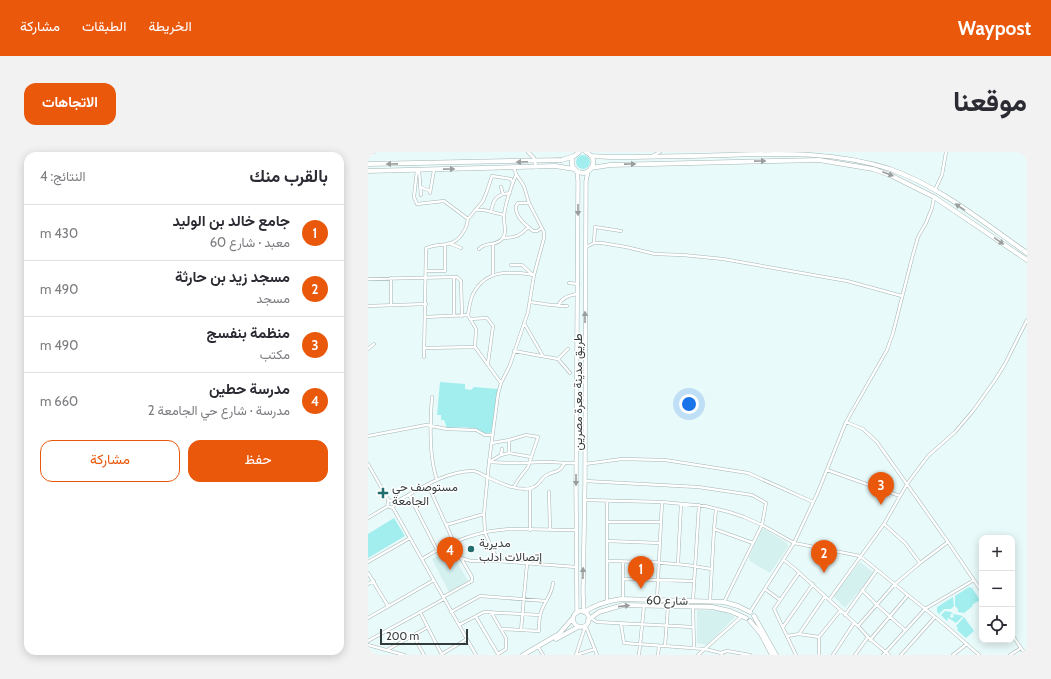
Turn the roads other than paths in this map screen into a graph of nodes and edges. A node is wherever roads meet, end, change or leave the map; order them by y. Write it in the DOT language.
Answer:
graph roads {
  1 [pos="374,152"];
  2 [pos="528,152"];
  3 [pos="660,152"];
  4 [pos="946,152"];
  5 [pos="368,153"];
  6 [pos="576,153"];
  7 [pos="588,153"];
  8 [pos="605,154"];
  9 [pos="652,157"];
  10 [pos="536,161"];
  11 [pos="368,164"];
  12 [pos="536,167"];
  13 [pos="514,168"];
  14 [pos="418,170"];
  15 [pos="434,170"];
  16 [pos="575,170"];
  17 [pos="590,170"];
  18 [pos="368,171"];
  19 [pos="516,174"];
  20 [pos="513,183"];
  21 [pos="501,187"];
  22 [pos="420,188"];
  23 [pos="935,190"];
  24 [pos="510,193"];
  25 [pos="503,194"];
  26 [pos="421,195"];
  27 [pos="934,197"];
  28 [pos="529,203"];
  29 [pos="476,210"];
  30 [pos="491,212"];
  31 [pos="504,215"];
  32 [pos="468,219"];
  33 [pos="528,227"];
  34 [pos="542,228"];
  35 [pos="621,232"];
  36 [pos="503,238"];
  37 [pos="594,243"];
  38 [pos="450,244"];
  39 [pos="493,244"];
  40 [pos="445,245"];
  41 [pos="586,247"];
  42 [pos="461,248"];
  43 [pos="479,249"];
  44 [pos="1027,253"];
  45 [pos="1027,260"];
  46 [pos="511,265"];
  47 [pos="426,271"];
  48 [pos="493,275"];
  49 [pos="534,275"];
  50 [pos="426,277"];
  51 [pos="454,277"];
  52 [pos="391,278"];
  53 [pos="368,279"];
  54 [pos="569,283"];
  55 [pos="578,284"];
  56 [pos="577,294"];
  57 [pos="902,296"];
  58 [pos="530,302"];
  59 [pos="426,304"];
  60 [pos="391,305"];
  61 [pos="368,306"];
  62 [pos="558,306"];
  63 [pos="567,306"];
  64 [pos="468,315"];
  65 [pos="425,316"];
  66 [pos="454,316"];
  67 [pos="462,316"];
  68 [pos="470,319"];
  69 [pos="1027,320"];
  70 [pos="524,322"];
  71 [pos="374,344"];
  72 [pos="475,346"];
  73 [pos="424,348"];
  74 [pos="368,349"];
  75 [pos="568,349"];
  76 [pos="514,351"];
  77 [pos="543,356"];
  78 [pos="424,357"];
  79 [pos="558,359"];
  80 [pos="488,363"];
  81 [pos="570,373"];
  82 [pos="501,383"];
  83 [pos="432,397"];
  84 [pos="846,422"];
  85 [pos="430,426"];
  86 [pos="493,435"];
  87 [pos="368,436"];
  88 [pos="509,440"];
  89 [pos="492,443"];
  90 [pos="502,449"];
  91 [pos="509,453"];
  92 [pos="500,456"];
  93 [pos="531,457"];
  94 [pos="489,462"];
  95 [pos="368,464"];
  96 [pos="501,464"];
  97 [pos="529,464"];
  98 [pos="564,464"];
  99 [pos="576,464"];
  100 [pos="585,465"];
  101 [pos="369,468"];
  102 [pos="827,470"];
  103 [pos="487,477"];
  104 [pos="437,480"];
  105 [pos="585,481"];
  106 [pos="907,484"];
  107 [pos="428,485"];
  108 [pos="514,487"];
  109 [pos="530,488"];
  110 [pos="549,492"];
  111 [pos="409,495"];
  112 [pos="900,496"];
  113 [pos="585,500"];
  114 [pos="389,501"];
  115 [pos="607,501"];
  116 [pos="662,502"];
  117 [pos="813,502"];
  118 [pos="394,503"];
  119 [pos="681,504"];
  120 [pos="699,505"];
  121 [pos="388,506"];
  122 [pos="393,508"];
  123 [pos="716,509"];
  124 [pos="484,514"];
  125 [pos="368,518"];
  126 [pos="607,522"];
  127 [pos="661,522"];
  128 [pos="884,524"];
  129 [pos="446,525"];
  130 [pos="762,525"];
  131 [pos="714,529"];
  132 [pos="530,530"];
  133 [pos="550,530"];
  134 [pos="576,530"];
  135 [pos="485,533"];
  136 [pos="410,538"];
  137 [pos="607,541"];
  138 [pos="948,542"];
  139 [pos="454,543"];
  140 [pos="660,543"];
  141 [pos="753,543"];
  142 [pos="794,543"];
  143 [pos="437,550"];
  144 [pos="860,556"];
  145 [pos="422,558"];
  146 [pos="461,558"];
  147 [pos="784,560"];
  148 [pos="498,561"];
  149 [pos="607,561"];
  150 [pos="368,562"];
  151 [pos="623,562"];
  152 [pos="659,563"];
  153 [pos="920,563"];
  154 [pos="527,564"];
  155 [pos="678,564"];
  156 [pos="695,566"];
  157 [pos="576,567"];
  158 [pos="711,569"];
  159 [pos="877,570"];
  160 [pos="799,572"];
  161 [pos="368,573"];
  162 [pos="624,579"];
  163 [pos="658,579"];
  164 [pos="434,580"];
  165 [pos="974,580"];
  166 [pos="374,581"];
  167 [pos="694,581"];
  168 [pos="553,583"];
  169 [pos="368,584"];
  170 [pos="813,584"];
  171 [pos="895,584"];
  172 [pos="979,588"];
  173 [pos="765,589"];
  174 [pos="862,590"];
  175 [pos="908,595"];
  176 [pos="825,596"];
  177 [pos="444,598"];
  178 [pos="523,598"];
  179 [pos="623,599"];
  180 [pos="657,599"];
  181 [pos="693,600"];
  182 [pos="780,600"];
  183 [pos="829,600"];
  184 [pos="546,601"];
  185 [pos="710,601"];
  186 [pos="607,602"];
  187 [pos="724,602"];
  188 [pos="755,605"];
  189 [pos="877,605"];
  190 [pos="388,606"];
  191 [pos="596,606"];
  192 [pos="644,606"];
  193 [pos="668,606"];
  194 [pos="693,607"];
  195 [pos="925,609"];
  196 [pos="840,611"];
  197 [pos="420,612"];
  198 [pos="452,612"];
  199 [pos="491,612"];
  200 [pos="584,612"];
  201 [pos="599,612"];
  202 [pos="750,612"];
  203 [pos="576,613"];
  204 [pos="522,614"];
  205 [pos="845,615"];
  206 [pos="540,616"];
  207 [pos="754,616"];
  208 [pos="476,617"];
  209 [pos="890,617"];
  210 [pos="935,617"];
  211 [pos="368,618"];
  212 [pos="573,618"];
  213 [pos="746,618"];
  214 [pos="588,622"];
  215 [pos="854,623"];
  216 [pos="621,624"];
  217 [pos="459,625"];
  218 [pos="642,625"];
  219 [pos="666,626"];
  220 [pos="858,626"];
  221 [pos="428,627"];
  222 [pos="578,627"];
  223 [pos="693,627"];
  224 [pos="783,627"];
  225 [pos="501,629"];
  226 [pos="521,630"];
  227 [pos="905,630"];
  228 [pos="799,634"];
  229 [pos="412,635"];
  230 [pos="787,636"];
  231 [pos="819,637"];
  232 [pos="869,638"];
  233 [pos="467,639"];
  234 [pos="1015,639"];
  235 [pos="368,641"];
  236 [pos="640,644"];
  237 [pos="967,644"];
  238 [pos="368,645"];
  239 [pos="659,646"];
  240 [pos="665,646"];
  241 [pos="540,648"];
  242 [pos="694,648"];
  243 [pos="1021,648"];
  244 [pos="595,649"];
  245 [pos="705,649"];
  246 [pos="386,650"];
  247 [pos="722,654"];
  248 [pos="884,654"];
  249 [pos="404,655"];
  250 [pos="424,655"];
  251 [pos="442,655"];
  252 [pos="476,655"];
  253 [pos="523,655"];
  254 [pos="528,655"];
  255 [pos="543,655"];
  256 [pos="576,655"];
  257 [pos="597,655"];
  258 [pos="639,655"];
  259 [pos="658,655"];
  260 [pos="698,655"];
  261 [pos="750,655"];
  262 [pos="772,655"];
  263 [pos="776,655"];
  264 [pos="796,655"];
  265 [pos="819,655"];
  266 [pos="833,655"];
  267 [pos="855,655"];
  268 [pos="889,655"];
  269 [pos="901,655"];
  270 [pos="953,655"];
  271 [pos="978,655"];
  272 [pos="1010,655"];
  273 [pos="1026,655"];
  1 -- 5 [label="street"];
  2 -- 10 [label="street"];
  3 -- 9 [label="street"];
  4 -- 23 [label="street"];
  6 -- 10 [label="main road"];
  6 -- 16 [label="main road"];
  7 -- 8 [label="main road"];
  7 -- 17 [label="main road"];
  8 -- 9 [label="main road"];
  9 -- 23 [label="main road"];
  10 -- 11 [label="main road, one-way"];
  10 -- 12 [label="street"];
  12 -- 13 [label="main road"];
  12 -- 16 [label="main road"];
  15 -- 13 [label="main road, one-way"];
  13 -- 19 [label="street"];
  14 -- 15 [label="main road"];
  14 -- 18 [label="main road"];
  14 -- 22 [label="street"];
  14 -- 32 [label="street"];
  15 -- 22 [label="street"];
  16 -- 17 [label="main road"];
  16 -- 55 [label="main road, طريق مدينة معرة مصرين, one-way"];
  17 -- 27 [label="main road, one-way"];
  17 -- 41 [label="main road, طريق مدينة معرة مصرين"];
  19 -- 20 [label="street"];
  19 -- 28 [label="street"];
  20 -- 24 [label="street"];
  20 -- 29 [label="street"];
  21 -- 25 [label="street"];
  22 -- 26 [label="street"];
  44 -- 23 [label="main road, one-way"];
  24 -- 25 [label="street"];
  24 -- 31 [label="street"];
  25 -- 30 [label="street"];
  27 -- 45 [label="main road, one-way"];
  27 -- 57 [label="street"];
  28 -- 33 [label="street"];
  28 -- 34 [label="street"];
  29 -- 30 [label="street"];
  29 -- 32 [label="street"];
  30 -- 31 [label="street"];
  31 -- 36 [label="street"];
  32 -- 38 [label="street"];
  33 -- 34 [label="street"];
  33 -- 36 [label="street"];
  34 -- 49 [label="street"];
  35 -- 37 [label="street"];
  36 -- 39 [label="street"];
  37 -- 41 [label="street"];
  37 -- 57 [label="street"];
  38 -- 40 [label="street"];
  38 -- 42 [label="street"];
  39 -- 43 [label="street"];
  39 -- 48 [label="street"];
  40 -- 47 [label="street"];
  40 -- 47 [label="street"];
  100 -- 41 [label="main road, طريق مدينة معرة مصرين, one-way"];
  46 -- 49 [label="street"];
  47 -- 50 [label="street"];
  48 -- 49 [label="street"];
  48 -- 64 [label="street"];
  49 -- 58 [label="street"];
  50 -- 51 [label="street"];
  50 -- 52 [label="street"];
  50 -- 59 [label="street"];
  51 -- 66 [label="street"];
  51 -- 67 [label="street"];
  52 -- 53 [label="street"];
  52 -- 60 [label="street"];
  54 -- 55 [label="street"];
  55 -- 56 [label="main road, طريق مدينة معرة مصرين"];
  56 -- 62 [label="street"];
  56 -- 99 [label="main road, طريق مدينة معرة مصرين"];
  57 -- 84 [label="street"];
  58 -- 62 [label="street"];
  58 -- 70 [label="street"];
  59 -- 60 [label="street"];
  59 -- 65 [label="street"];
  60 -- 61 [label="street"];
  62 -- 63 [label="street"];
  64 -- 67 [label="street"];
  64 -- 68 [label="street"];
  65 -- 66 [label="street"];
  65 -- 73 [label="street"];
  66 -- 67 [label="street"];
  68 -- 72 [label="street"];
  68 -- 80 [label="street"];
  69 -- 106 [label="street"];
  70 -- 76 [label="street"];
  70 -- 77 [label="street"];
  71 -- 74 [label="street"];
  72 -- 73 [label="street"];
  72 -- 80 [label="street"];
  73 -- 78 [label="street"];
  75 -- 79 [label="street"];
  76 -- 77 [label="street"];
  76 -- 82 [label="street"];
  77 -- 79 [label="street"];
  79 -- 81 [label="street"];
  80 -- 82 [label="street"];
  82 -- 86 [label="street"];
  83 -- 85 [label="street"];
  84 -- 102 [label="street"];
  84 -- 106 [label="street"];
  85 -- 86 [label="street"];
  85 -- 87 [label="street"];
  85 -- 104 [label="street"];
  86 -- 89 [label="street"];
  88 -- 89 [label="street"];
  88 -- 91 [label="street"];
  88 -- 93 [label="street"];
  89 -- 94 [label="street"];
  90 -- 92 [label="street"];
  91 -- 92 [label="street"];
  91 -- 93 [label="street"];
  92 -- 94 [label="street"];
  92 -- 96 [label="street"];
  93 -- 97 [label="street"];
  94 -- 96 [label="street"];
  94 -- 103 [label="street"];
  95 -- 101 [label="street"];
  96 -- 97 [label="street"];
  97 -- 98 [label="street"];
  97 -- 108 [label="street"];
  98 -- 99 [label="street"];
  98 -- 109 [label="street"];
  99 -- 100 [label="main road"];
  99 -- 134 [label="main road, طريق مدينة معرة مصرين, one-way"];
  100 -- 105 [label="main road, طريق مدينة معرة مصرين"];
  100 -- 117 [label="street"];
  101 -- 114 [label="street"];
  102 -- 112 [label="street"];
  102 -- 117 [label="street"];
  103 -- 104 [label="street"];
  103 -- 108 [label="street"];
  103 -- 124 [label="street"];
  104 -- 107 [label="street"];
  105 -- 113 [label="main road, طريق مدينة معرة مصرين"];
  105 -- 130 [label="street"];
  106 -- 112 [label="street"];
  106 -- 138 [label="street"];
  107 -- 111 [label="street"];
  107 -- 129 [label="street"];
  108 -- 109 [label="street"];
  109 -- 132 [label="street"];
  110 -- 133 [label="street"];
  111 -- 118 [label="street"];
  111 -- 143 [label="street"];
  112 -- 128 [label="street"];
  113 -- 115 [label="street"];
  200 -- 113 [label="main road, طريق مدينة معرة مصرين, one-way"];
  114 -- 118 [label="street"];
  114 -- 121 [label="street"];
  115 -- 116 [label="street"];
  115 -- 126 [label="street"];
  116 -- 119 [label="street"];
  116 -- 127 [label="street"];
  117 -- 142 [label="street"];
  118 -- 122 [label="street"];
  119 -- 120 [label="street"];
  119 -- 155 [label="street"];
  120 -- 123 [label="street"];
  120 -- 156 [label="street"];
  121 -- 122 [label="street"];
  121 -- 125 [label="street"];
  122 -- 136 [label="street"];
  123 -- 130 [label="street"];
  123 -- 131 [label="street"];
  124 -- 129 [label="street"];
  124 -- 135 [label="street"];
  126 -- 127 [label="street"];
  126 -- 137 [label="street"];
  127 -- 140 [label="street"];
  128 -- 144 [label="street"];
  128 -- 153 [label="street"];
  129 -- 139 [label="street"];
  130 -- 141 [label="street"];
  130 -- 142 [label="street"];
  131 -- 141 [label="street"];
  131 -- 158 [label="street"];
  132 -- 133 [label="street"];
  132 -- 135 [label="street"];
  133 -- 134 [label="street"];
  134 -- 157 [label="main road, طريق مدينة معرة مصرين"];
  135 -- 139 [label="street"];
  135 -- 148 [label="street"];
  136 -- 145 [label="street"];
  136 -- 150 [label="street"];
  137 -- 140 [label="street"];
  137 -- 149 [label="street"];
  138 -- 153 [label="street"];
  138 -- 165 [label="street"];
  139 -- 143 [label="street"];
  139 -- 146 [label="street"];
  140 -- 152 [label="street"];
  141 -- 187 [label="street"];
  142 -- 144 [label="street"];
  142 -- 147 [label="street"];
  143 -- 145 [label="street"];
  144 -- 159 [label="street"];
  144 -- 183 [label="street"];
  145 -- 164 [label="street"];
  146 -- 148 [label="street"];
  146 -- 177 [label="street"];
  147 -- 160 [label="street"];
  147 -- 173 [label="street"];
  148 -- 154 [label="street"];
  149 -- 151 [label="street"];
  149 -- 186 [label="street"];
  151 -- 152 [label="street"];
  151 -- 162 [label="street"];
  152 -- 155 [label="street"];
  152 -- 163 [label="street"];
  153 -- 171 [label="street"];
  154 -- 157 [label="street"];
  154 -- 178 [label="street"];
  155 -- 156 [label="street"];
  156 -- 158 [label="street"];
  156 -- 167 [label="street"];
  157 -- 203 [label="main road, طريق مدينة معرة مصرين"];
  158 -- 185 [label="street"];
  159 -- 171 [label="street"];
  159 -- 174 [label="street"];
  160 -- 170 [label="street"];
  160 -- 182 [label="street"];
  161 -- 166 [label="street"];
  162 -- 163 [label="street"];
  162 -- 179 [label="street"];
  163 -- 167 [label="street"];
  163 -- 180 [label="street"];
  164 -- 177 [label="street"];
  164 -- 190 [label="street"];
  165 -- 172 [label="street"];
  165 -- 195 [label="street"];
  166 -- 169 [label="street"];
  166 -- 190 [label="street"];
  167 -- 181 [label="street"];
  168 -- 184 [label="street"];
  170 -- 176 [label="street"];
  170 -- 224 [label="street"];
  171 -- 175 [label="street"];
  171 -- 189 [label="street"];
  173 -- 182 [label="street"];
  173 -- 188 [label="street"];
  174 -- 189 [label="street"];
  174 -- 205 [label="street"];
  175 -- 195 [label="street"];
  175 -- 209 [label="street"];
  176 -- 183 [label="street"];
  176 -- 228 [label="street"];
  177 -- 197 [label="street"];
  177 -- 198 [label="street"];
  178 -- 184 [label="street"];
  178 -- 198 [label="street"];
  178 -- 204 [label="street"];
  179 -- 180 [label="main road, شارع 60"];
  179 -- 186 [label="main road, شارع 60"];
  180 -- 181 [label="main road, شارع 60"];
  181 -- 185 [label="main road, شارع 60"];
  182 -- 224 [label="street"];
  183 -- 196 [label="street"];
  184 -- 206 [label="street"];
  185 -- 187 [label="main road, شارع 60"];
  186 -- 191 [label="main road, شارع 60"];
  187 -- 202 [label="main road, شارع 60"];
  188 -- 202 [label="street"];
  188 -- 207 [label="street"];
  189 -- 209 [label="street"];
  189 -- 220 [label="street"];
  190 -- 211 [label="street"];
  191 -- 200 [label="main road, شارع 60"];
  191 -- 201 [label="main road"];
  192 -- 193 [label="main road, شارع 60"];
  201 -- 192 [label="main road, شارع 60, one-way"];
  192 -- 218 [label="street"];
  193 -- 194 [label="main road, شارع 60"];
  193 -- 219 [label="street"];
  194 -- 213 [label="main road, شارع 60"];
  194 -- 223 [label="street"];
  195 -- 210 [label="street"];
  195 -- 227 [label="street"];
  196 -- 205 [label="street"];
  196 -- 231 [label="street"];
  197 -- 221 [label="street"];
  197 -- 235 [label="street"];
  198 -- 217 [label="street"];
  199 -- 204 [label="street"];
  199 -- 208 [label="street"];
  199 -- 225 [label="street"];
  200 -- 203 [label="main road"];
  200 -- 214 [label="main road"];
  201 -- 214 [label="main road, شارع 60"];
  202 -- 207 [label="main road"];
  202 -- 213 [label="main road"];
  203 -- 212 [label="main road"];
  204 -- 206 [label="street"];
  204 -- 226 [label="street"];
  205 -- 215 [label="street"];
  206 -- 226 [label="street"];
  207 -- 213 [label="main road"];
  207 -- 263 [label="main road"];
  208 -- 217 [label="street"];
  208 -- 225 [label="street"];
  209 -- 227 [label="street"];
  209 -- 232 [label="street"];
  210 -- 237 [label="street"];
  210 -- 269 [label="street"];
  212 -- 222 [label="main road"];
  212 -- 253 [label="main road"];
  213 -- 245 [label="street"];
  213 -- 262 [label="main road"];
  214 -- 216 [label="street"];
  214 -- 222 [label="main road"];
  214 -- 244 [label="street"];
  214 -- 256 [label="street"];
  215 -- 220 [label="street"];
  215 -- 266 [label="street"];
  216 -- 218 [label="street"];
  216 -- 236 [label="street"];
  217 -- 233 [label="street"];
  218 -- 219 [label="street"];
  218 -- 236 [label="street"];
  219 -- 223 [label="street"];
  219 -- 240 [label="street"];
  220 -- 232 [label="street"];
  221 -- 229 [label="street"];
  221 -- 251 [label="street"];
  222 -- 241 [label="main road"];
  223 -- 242 [label="street"];
  224 -- 230 [label="street"];
  225 -- 226 [label="street"];
  227 -- 248 [label="street"];
  228 -- 230 [label="street"];
  228 -- 231 [label="street"];
  229 -- 246 [label="street"];
  229 -- 250 [label="street"];
  230 -- 264 [label="street"];
  231 -- 265 [label="street"];
  232 -- 248 [label="street"];
  232 -- 267 [label="street"];
  233 -- 251 [label="street"];
  233 -- 252 [label="street"];
  234 -- 243 [label="street"];
  236 -- 239 [label="street"];
  236 -- 258 [label="street"];
  237 -- 270 [label="street"];
  237 -- 271 [label="street"];
  238 -- 246 [label="street"];
  239 -- 240 [label="street"];
  239 -- 259 [label="street"];
  240 -- 242 [label="street"];
  241 -- 254 [label="main road"];
  241 -- 255 [label="street"];
  242 -- 245 [label="street"];
  243 -- 272 [label="street"];
  243 -- 273 [label="street"];
  244 -- 256 [label="street"];
  244 -- 257 [label="street"];
  245 -- 247 [label="street"];
  245 -- 260 [label="street"];
  246 -- 249 [label="street"];
  247 -- 261 [label="street"];
  248 -- 268 [label="street"];
}
